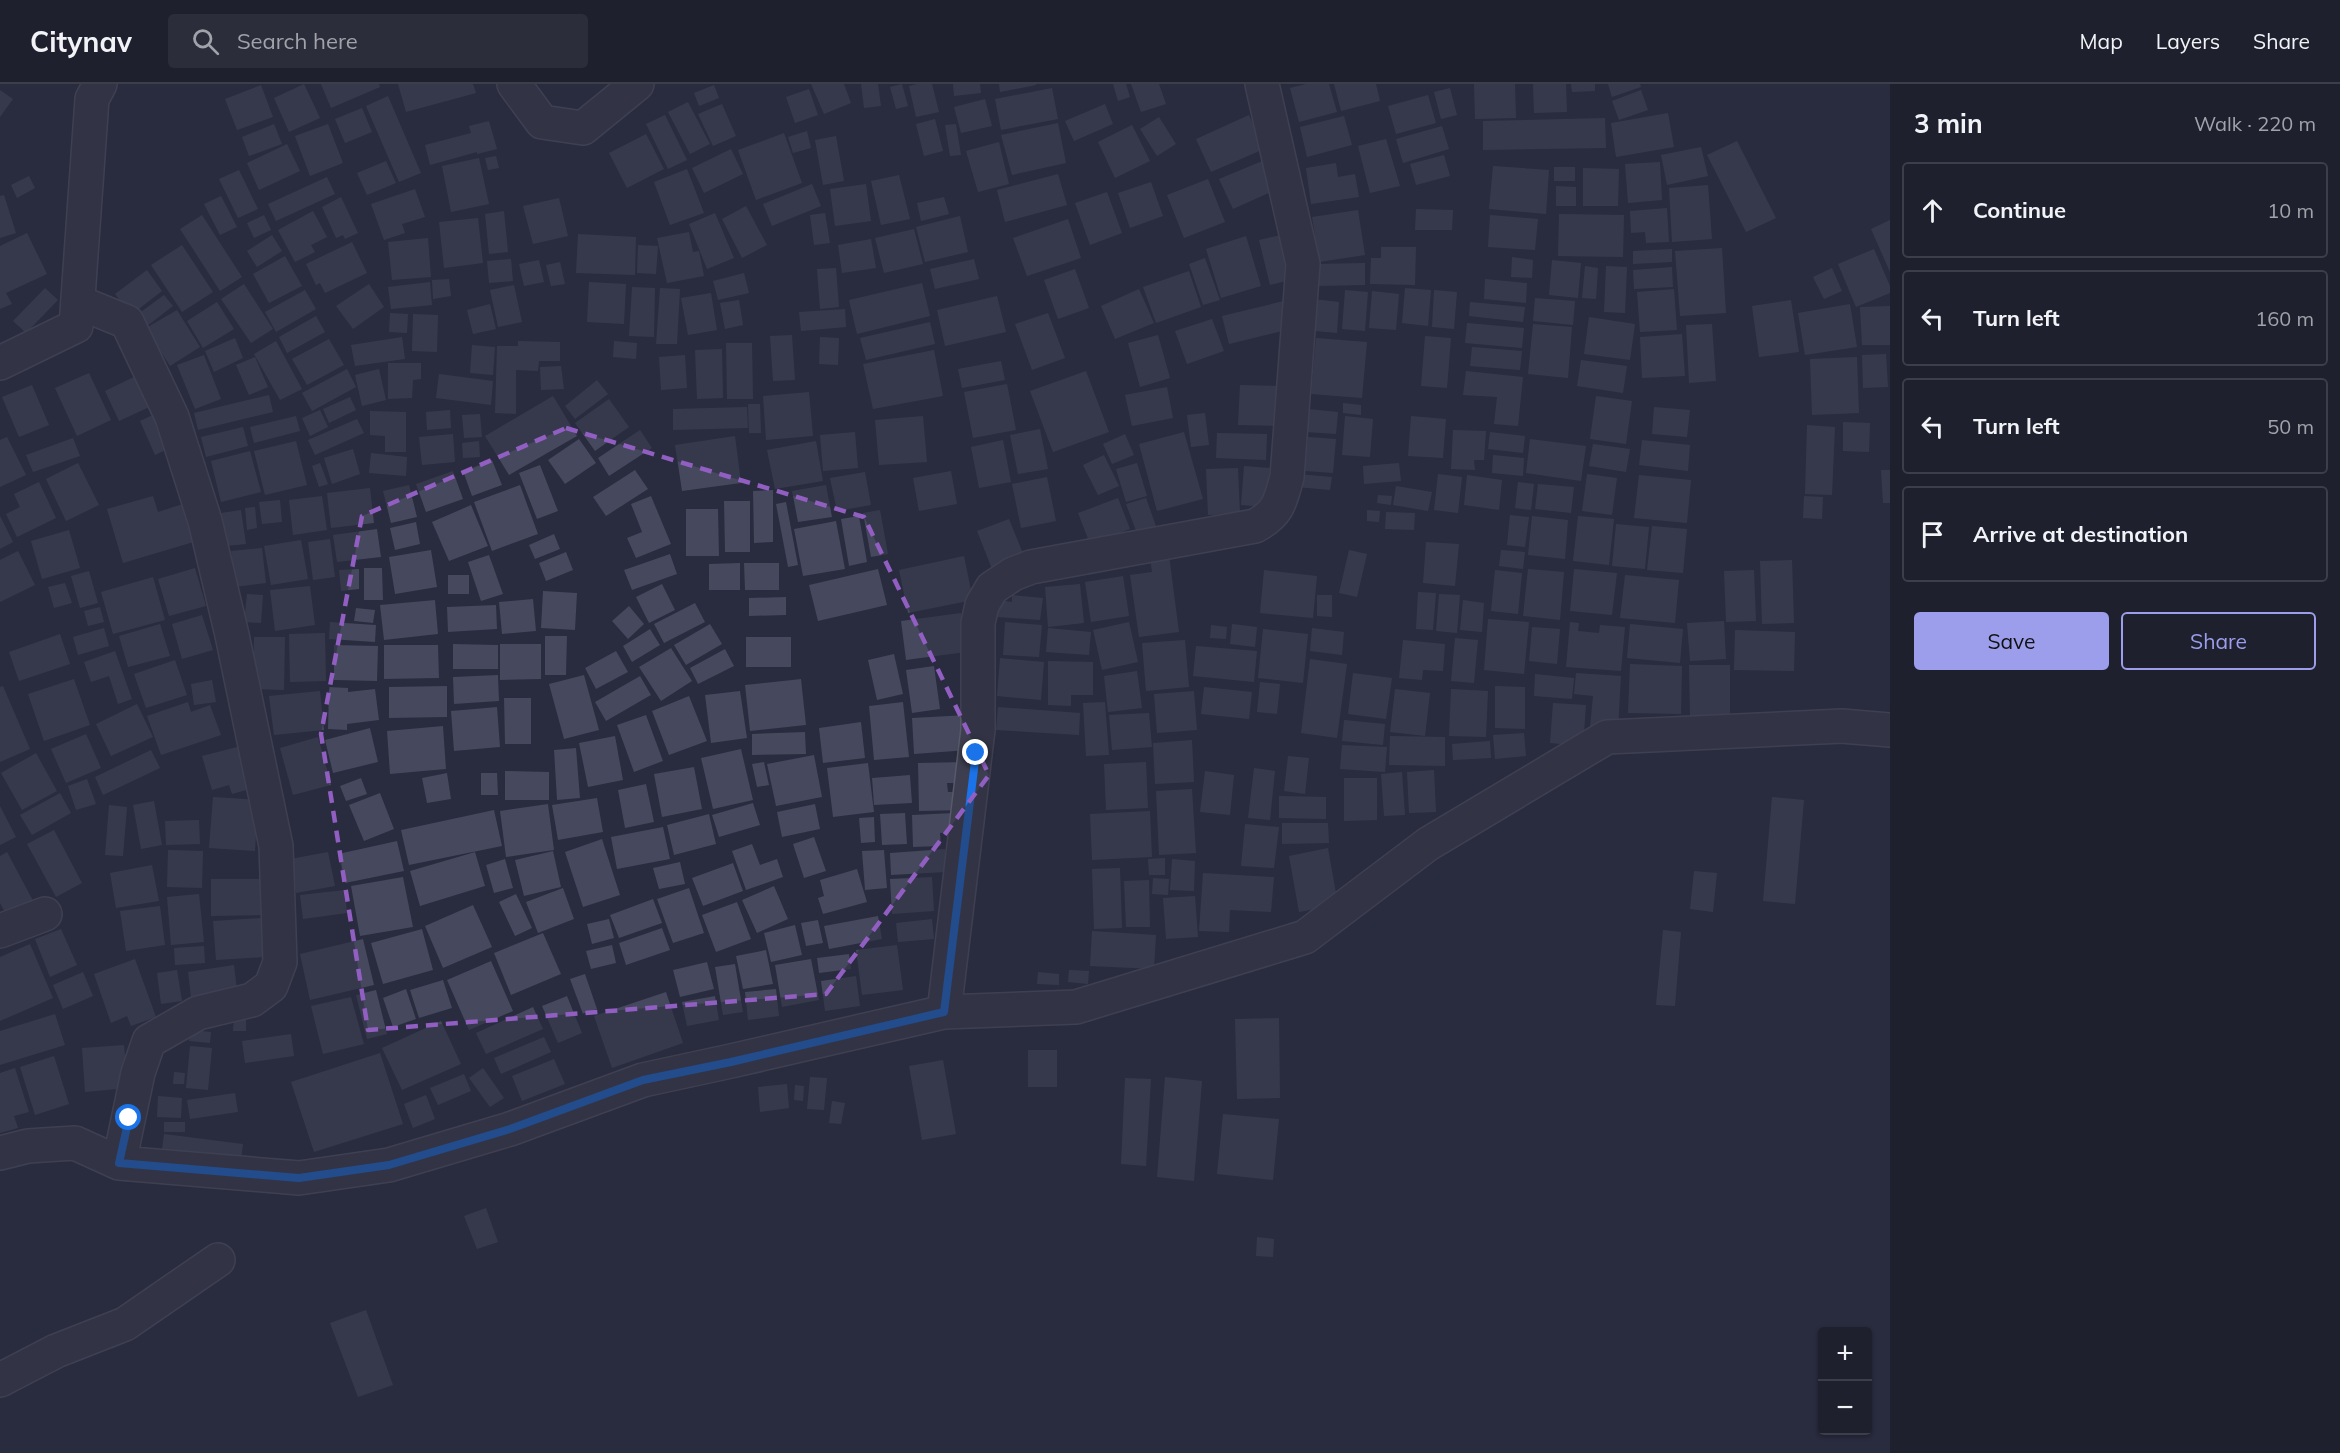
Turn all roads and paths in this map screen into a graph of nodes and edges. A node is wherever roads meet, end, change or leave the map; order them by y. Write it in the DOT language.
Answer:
graph roads {
  1 [pos="100,84"];
  2 [pos="513,84"];
  3 [pos="636,84"];
  4 [pos="1262,84"];
  5 [pos="78,302"];
  6 [pos="0,363"];
  7 [pos="1890,730"];
  8 [pos="45,914"];
  9 [pos="0,931"];
  10 [pos="944,1012"];
  11 [pos="0,1153"];
  12 [pos="119,1163"];
  13 [pos="218,1260"];
  14 [pos="0,1380"];
  1 -- 5 [label="street"];
  2 -- 3 [label="street"];
  4 -- 10 [label="street"];
  5 -- 6 [label="street"];
  5 -- 12 [label="street"];
  7 -- 10 [label="street"];
  8 -- 9 [label="street"];
  10 -- 12 [label="street"];
  11 -- 12 [label="street"];
  13 -- 14 [label="street"];
}
